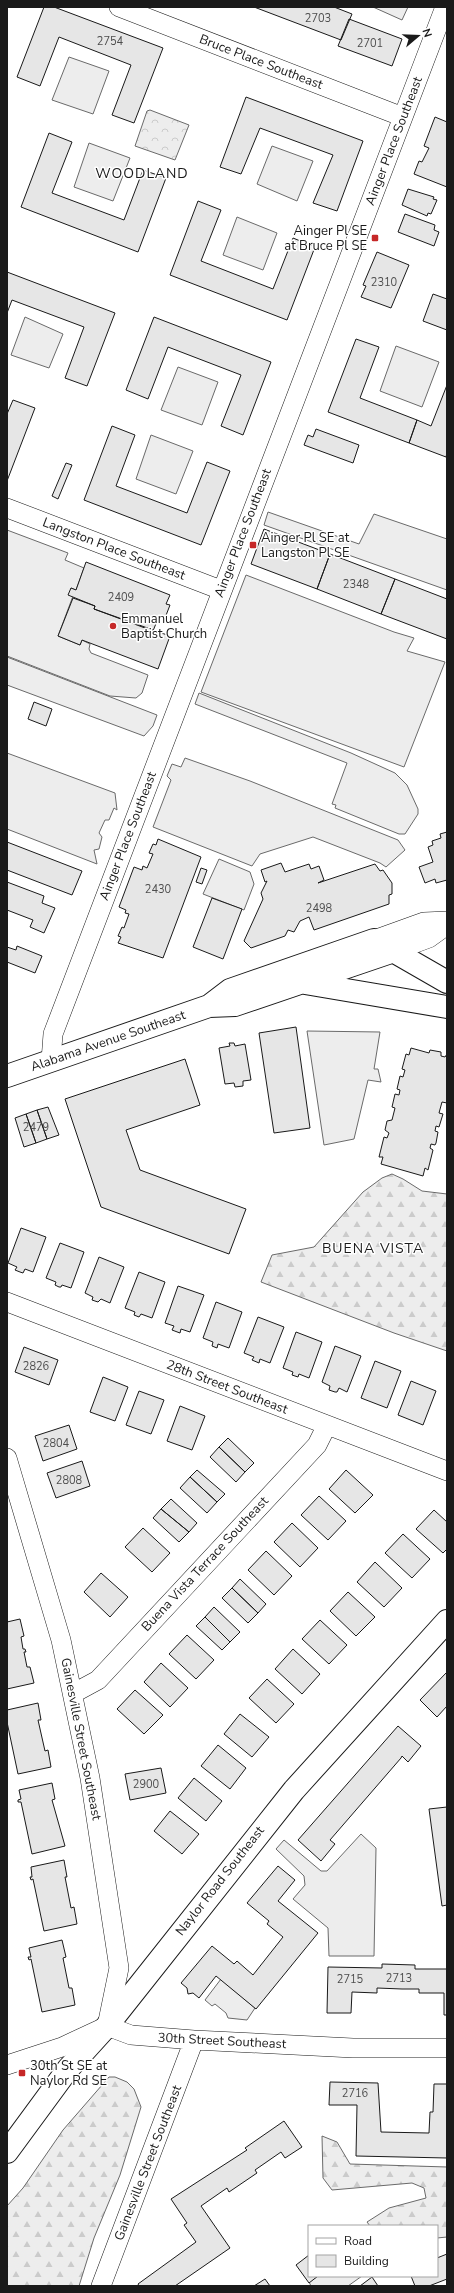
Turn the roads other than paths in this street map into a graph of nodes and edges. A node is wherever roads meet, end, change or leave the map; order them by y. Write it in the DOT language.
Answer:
graph roads {
  1 [pos="119,7"];
  2 [pos="444,7"];
  3 [pos="403,117"];
  4 [pos="7,508"];
  5 [pos="221,590"];
  6 [pos="447,921"];
  7 [pos="447,925"];
  8 [pos="374,940"];
  9 [pos="394,951"];
  10 [pos="447,982"];
  11 [pos="302,983"];
  12 [pos="209,1006"];
  13 [pos="447,1007"];
  14 [pos="51,1061"];
  15 [pos="7,1076"];
  16 [pos="7,1302"];
  17 [pos="327,1425"];
  18 [pos="7,1458"];
  19 [pos="447,1471"];
  20 [pos="447,1621"];
  21 [pos="74,1693"];
  22 [pos="107,2026"];
  23 [pos="194,2040"];
  24 [pos="447,2048"];
  25 [pos="7,2065"];
  26 [pos="7,2152"];
  27 [pos="101,2286"];
  1 -- 3 [label="street, Bruce Place Southeast"];
  2 -- 3 [label="street, Ainger Place Southeast"];
  3 -- 5 [label="street, Ainger Place Southeast"];
  4 -- 5 [label="street, Langston Place Southeast"];
  5 -- 14 [label="street, Ainger Place Southeast"];
  6 -- 8 [label="street"];
  7 -- 9 [label="street"];
  8 -- 9 [label="main road"];
  8 -- 12 [label="main road, Alabama Avenue Southeast"];
  9 -- 10 [label="main road"];
  9 -- 11 [label="main road, Alabama Avenue Southeast"];
  11 -- 12 [label="main road, Alabama Avenue Southeast"];
  11 -- 13 [label="main road, Alabama Avenue Southeast"];
  12 -- 14 [label="main road, Alabama Avenue Southeast"];
  14 -- 15 [label="main road, Alabama Avenue Southeast"];
  16 -- 17 [label="street, 28th Street Southeast"];
  17 -- 19 [label="street, 28th Street Southeast"];
  17 -- 21 [label="street, Buena Vista Terrace Southeast"];
  18 -- 21 [label="street, Gainesville Street Southeast"];
  20 -- 22 [label="main road, Naylor Road Southeast"];
  21 -- 22 [label="street, Gainesville Street Southeast"];
  22 -- 23 [label="street, 30th Street Southeast"];
  22 -- 25 [label="street"];
  22 -- 26 [label="main road, Naylor Road Southeast"];
  23 -- 24 [label="street, 30th Street Southeast"];
  23 -- 27 [label="street, Gainesville Street Southeast"];
}
